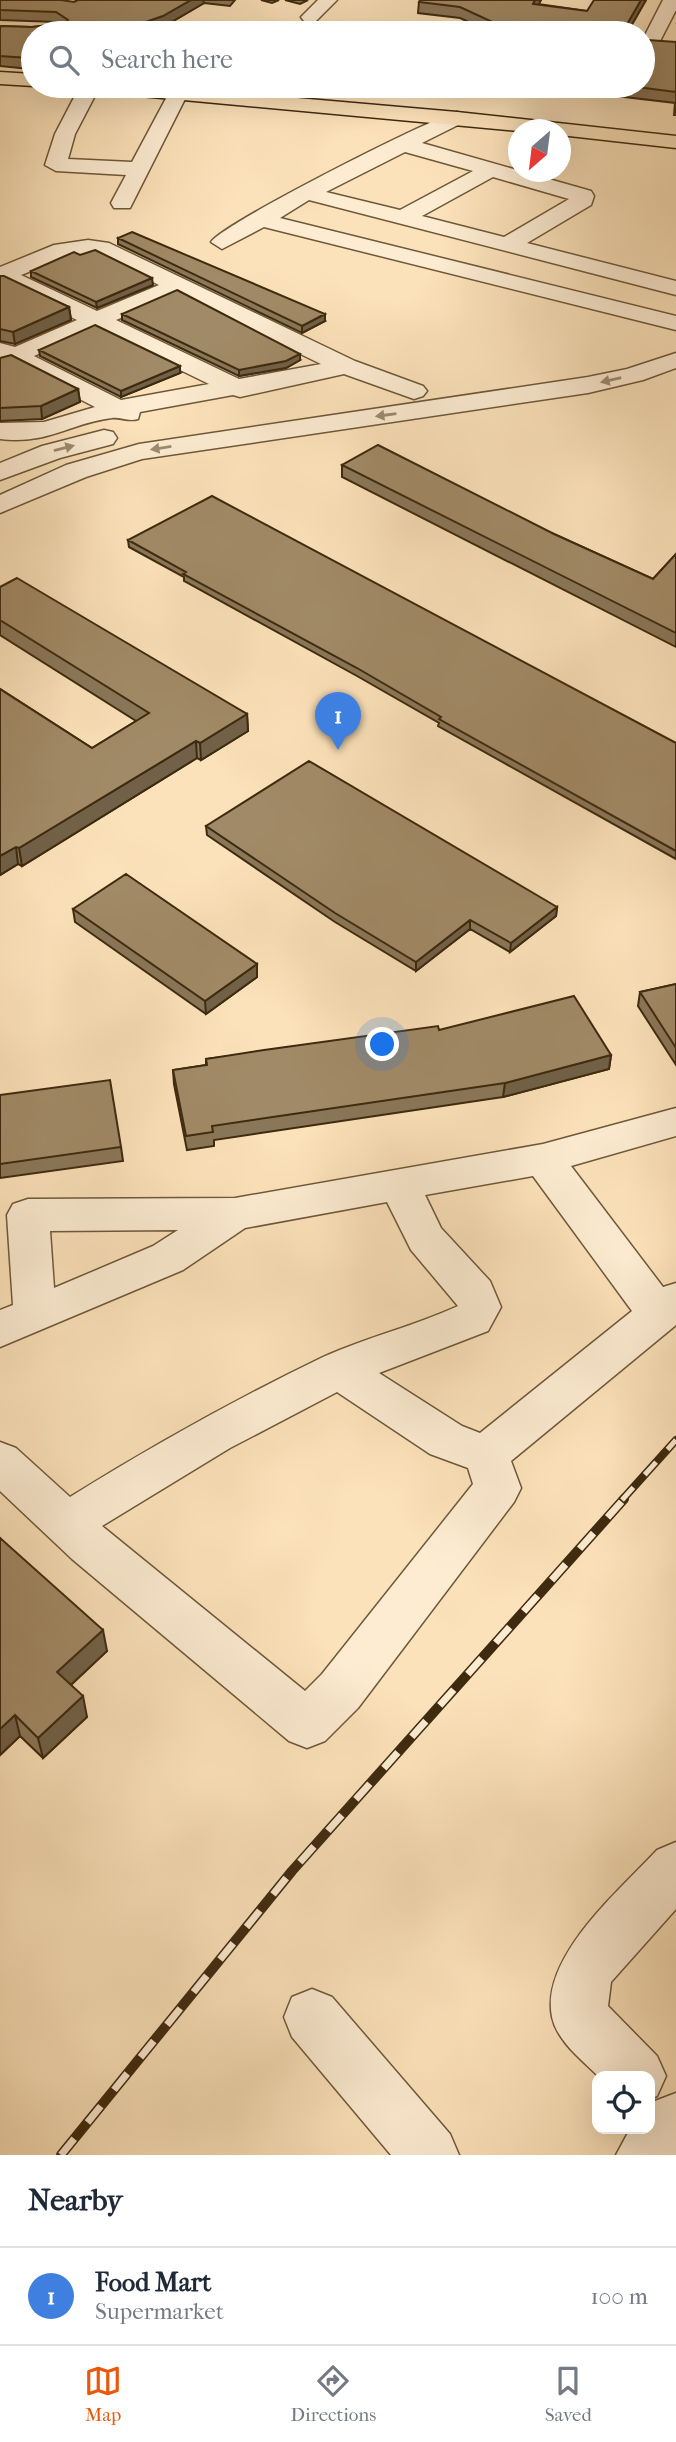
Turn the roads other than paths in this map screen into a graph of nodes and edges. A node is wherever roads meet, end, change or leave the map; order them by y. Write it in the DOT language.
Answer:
graph roads {
  1 [pos="328,0"];
  2 [pos="672,0"];
  3 [pos="310,17"];
  4 [pos="655,35"];
  5 [pos="0,78"];
  6 [pos="21,79"];
  7 [pos="84,98"];
  8 [pos="175,98"];
  9 [pos="234,98"];
  10 [pos="457,118"];
  11 [pos="676,142"];
  12 [pos="401,144"];
  13 [pos="139,169"];
  14 [pos="491,170"];
  15 [pos="306,193"];
  16 [pos="122,203"];
  17 [pos="404,217"];
  18 [pos="262,220"];
  19 [pos="222,242"];
  20 [pos="507,245"];
  21 [pos="1,275"];
  22 [pos="178,285"];
  23 [pos="676,288"];
  24 [pos="100,320"];
  25 [pos="676,323"];
  26 [pos="676,339"];
  27 [pos="5,356"];
  28 [pos="676,360"];
  29 [pos="346,366"];
  30 [pos="240,389"];
  31 [pos="414,391"];
  32 [pos="118,409"];
  33 [pos="159,429"];
  34 [pos="0,431"];
  35 [pos="0,472"];
  36 [pos="0,505"];
  37 [pos="676,1122"];
  38 [pos="543,1159"];
  39 [pos="400,1187"];
  40 [pos="235,1214"];
  41 [pos="14,1217"];
  42 [pos="667,1307"];
  43 [pos="18,1321"];
  44 [pos="339,1370"];
  45 [pos="486,1455"];
  46 [pos="0,1462"];
  47 [pos="68,1523"];
  48 [pos="676,1869"];
  49 [pos="312,2017"];
  50 [pos="632,2071"];
  51 [pos="655,2095"];
  52 [pos="676,2119"];
  53 [pos="429,2155"];
  54 [pos="646,2155"];
  1 -- 3 [label="street"];
  2 -- 4 [label="street"];
  5 -- 6 [label="main road"];
  7 -- 13 [label="street"];
  8 -- 13 [label="street"];
  9 -- 10 [label="main road"];
  10 -- 11 [label="main road"];
  10 -- 12 [label="street"];
  12 -- 14 [label="street"];
  12 -- 15 [label="street"];
  13 -- 16 [label="street"];
  14 -- 17 [label="street"];
  14 -- 20 [label="street"];
  15 -- 17 [label="street"];
  15 -- 18 [label="street"];
  17 -- 20 [label="street"];
  18 -- 19 [label="street"];
  18 -- 25 [label="street"];
  20 -- 23 [label="street"];
  21 -- 22 [label="street"];
  21 -- 24 [label="street"];
  22 -- 24 [label="street"];
  22 -- 29 [label="street"];
  24 -- 27 [label="street"];
  24 -- 30 [label="street"];
  26 -- 31 [label="street"];
  27 -- 32 [label="street"];
  28 -- 36 [label="street, one-way"];
  29 -- 30 [label="street"];
  29 -- 31 [label="street"];
  30 -- 32 [label="street"];
  31 -- 33 [label="street"];
  32 -- 33 [label="street"];
  32 -- 34 [label="street"];
  35 -- 33 [label="street, one-way"];
  37 -- 38 [label="street"];
  38 -- 39 [label="street"];
  38 -- 42 [label="street"];
  39 -- 40 [label="street"];
  39 -- 44 [label="street"];
  40 -- 41 [label="street"];
  40 -- 43 [label="street"];
  41 -- 43 [label="street"];
  42 -- 45 [label="street"];
  44 -- 45 [label="street"];
  44 -- 47 [label="street"];
  45 -- 47 [label="street"];
  46 -- 47 [label="street"];
  48 -- 50 [label="street"];
  49 -- 53 [label="street"];
  51 -- 52 [label="street"];
  52 -- 54 [label="street"];
}
